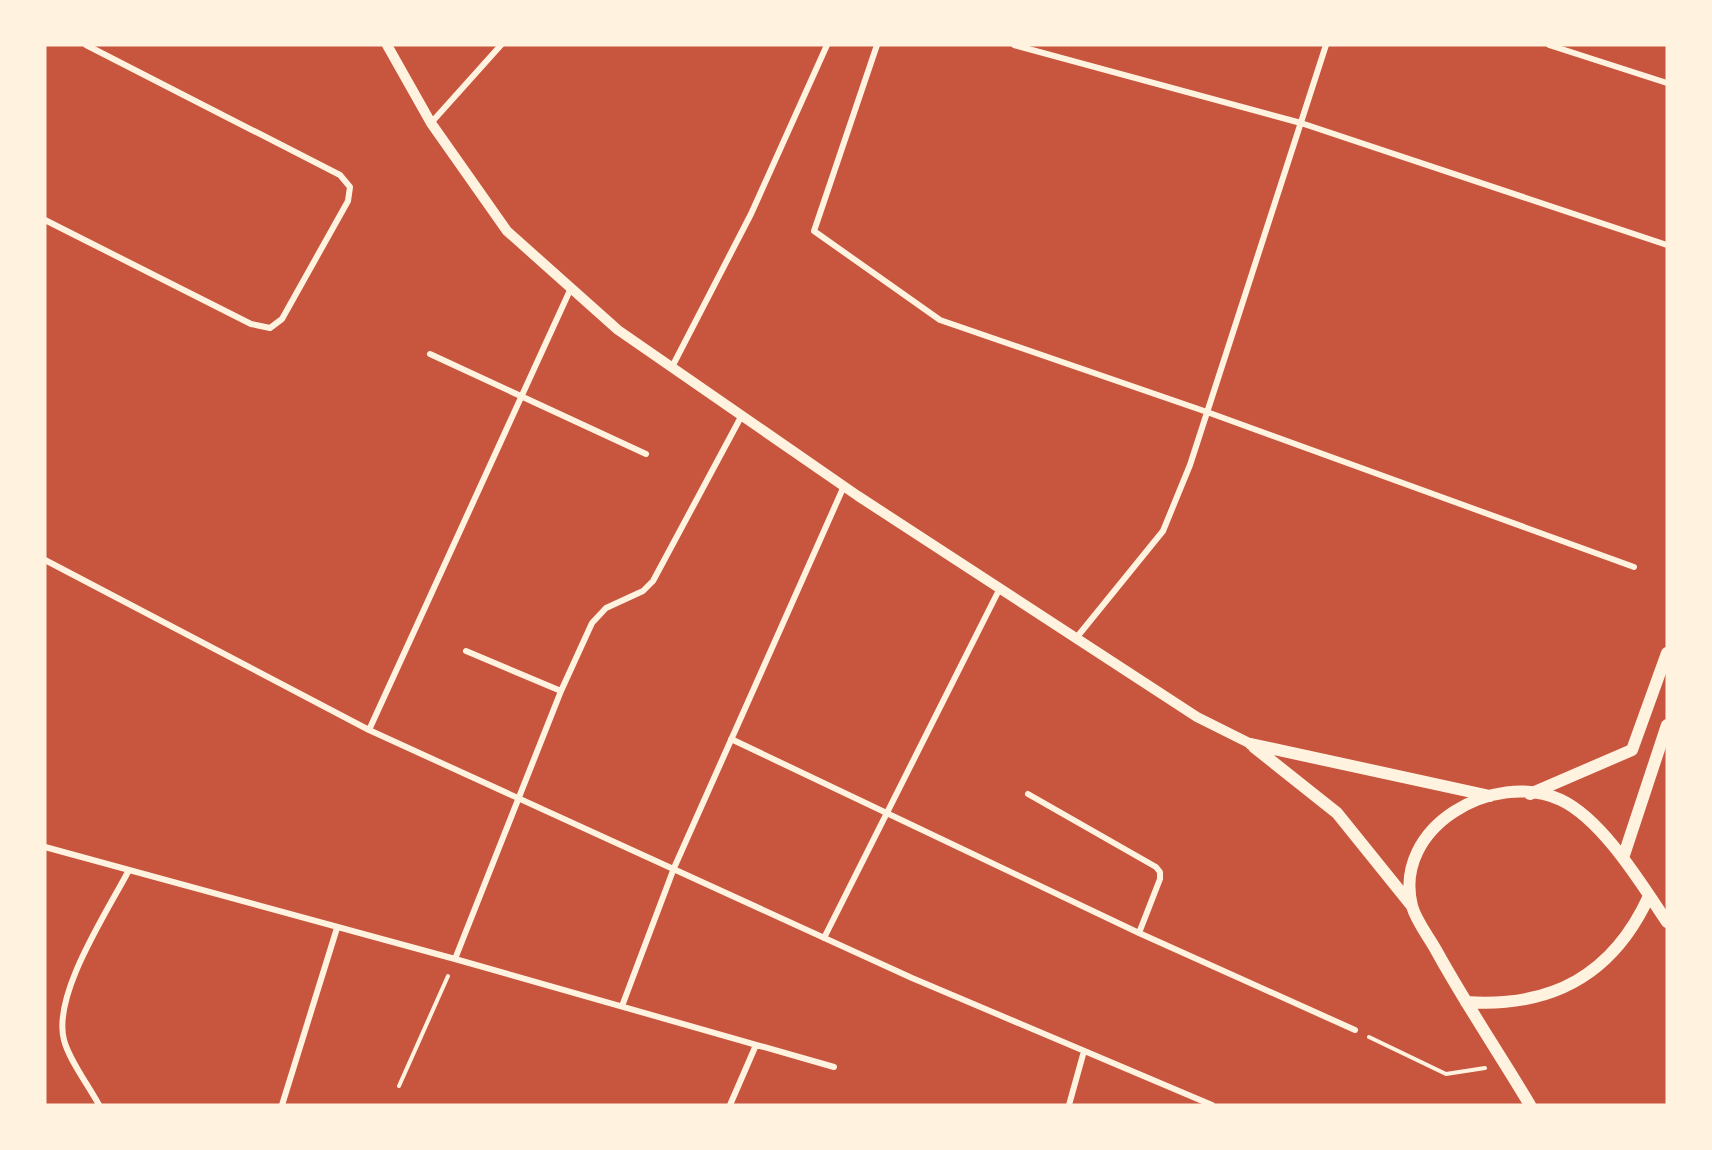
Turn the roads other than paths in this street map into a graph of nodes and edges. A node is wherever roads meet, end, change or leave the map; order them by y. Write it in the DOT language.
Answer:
graph roads {
  1 [pos="86,45"];
  2 [pos="387,45"];
  3 [pos="501,45"];
  4 [pos="827,45"];
  5 [pos="877,45"];
  6 [pos="1014,45"];
  7 [pos="1326,45"];
  8 [pos="1549,45"];
  9 [pos="1667,83"];
  10 [pos="431,123"];
  11 [pos="1300,123"];
  12 [pos="45,220"];
  13 [pos="1667,245"];
  14 [pos="571,288"];
  15 [pos="430,354"];
  16 [pos="672,367"];
  17 [pos="522,394"];
  18 [pos="1207,412"];
  19 [pos="742,416"];
  20 [pos="646,454"];
  21 [pos="844,486"];
  22 [pos="45,561"];
  23 [pos="1634,567"];
  24 [pos="1000,587"];
  25 [pos="1077,637"];
  26 [pos="466,651"];
  27 [pos="1667,654"];
  28 [pos="561,691"];
  29 [pos="1667,725"];
  30 [pos="369,730"];
  31 [pos="731,739"];
  32 [pos="1251,744"];
  33 [pos="1662,757"];
  34 [pos="1029,794"];
  35 [pos="1530,794"];
  36 [pos="1491,796"];
  37 [pos="519,797"];
  38 [pos="887,812"];
  39 [pos="45,847"];
  40 [pos="1623,858"];
  41 [pos="674,868"];
  42 [pos="129,870"];
  43 [pos="1649,896"];
  44 [pos="1412,907"];
  45 [pos="1667,922"];
  46 [pos="337,928"];
  47 [pos="1139,933"];
  48 [pos="824,938"];
  49 [pos="456,958"];
  50 [pos="1466,1002"];
  51 [pos="622,1006"];
  52 [pos="1355,1030"];
  53 [pos="756,1045"];
  54 [pos="1084,1051"];
  55 [pos="834,1067"];
  56 [pos="1209,1104"];
  57 [pos="99,1105"];
  58 [pos="282,1105"];
  59 [pos="730,1105"];
  60 [pos="1069,1105"];
  61 [pos="1530,1105"];
  1 -- 12 [label="street"];
  2 -- 10 [label="street"];
  3 -- 10 [label="street"];
  4 -- 16 [label="street"];
  5 -- 18 [label="street"];
  6 -- 11 [label="street"];
  7 -- 11 [label="street"];
  8 -- 9 [label="street"];
  10 -- 14 [label="street"];
  11 -- 13 [label="street"];
  11 -- 18 [label="street"];
  14 -- 16 [label="street"];
  14 -- 17 [label="street"];
  15 -- 17 [label="street"];
  16 -- 19 [label="street"];
  17 -- 20 [label="street"];
  17 -- 30 [label="street"];
  18 -- 23 [label="street"];
  18 -- 25 [label="street"];
  19 -- 21 [label="street"];
  19 -- 28 [label="street"];
  21 -- 24 [label="street"];
  21 -- 31 [label="street"];
  22 -- 30 [label="street"];
  24 -- 25 [label="street"];
  24 -- 38 [label="street"];
  25 -- 32 [label="street"];
  26 -- 28 [label="street"];
  27 -- 35 [label="main road"];
  28 -- 37 [label="street"];
  29 -- 33 [label="main road"];
  30 -- 37 [label="street"];
  31 -- 38 [label="street"];
  31 -- 41 [label="street"];
  32 -- 36 [label="main road"];
  32 -- 44 [label="main road"];
  33 -- 40 [label="main road"];
  34 -- 47 [label="street"];
  35 -- 36 [label="main road"];
  35 -- 40 [label="main road"];
  36 -- 44 [label="main road"];
  37 -- 41 [label="street"];
  37 -- 49 [label="street"];
  38 -- 47 [label="street"];
  38 -- 48 [label="street"];
  39 -- 42 [label="street"];
  40 -- 43 [label="main road"];
  41 -- 48 [label="street"];
  41 -- 51 [label="street"];
  42 -- 46 [label="street"];
  42 -- 57 [label="street"];
  43 -- 45 [label="main road"];
  43 -- 50 [label="main road"];
  44 -- 50 [label="main road"];
  46 -- 49 [label="street"];
  46 -- 58 [label="street"];
  47 -- 52 [label="street"];
  48 -- 54 [label="street"];
  49 -- 51 [label="street"];
  50 -- 61 [label="main road"];
  51 -- 53 [label="street"];
  53 -- 55 [label="street"];
  53 -- 59 [label="street"];
  54 -- 56 [label="street"];
  54 -- 60 [label="street"];
}
